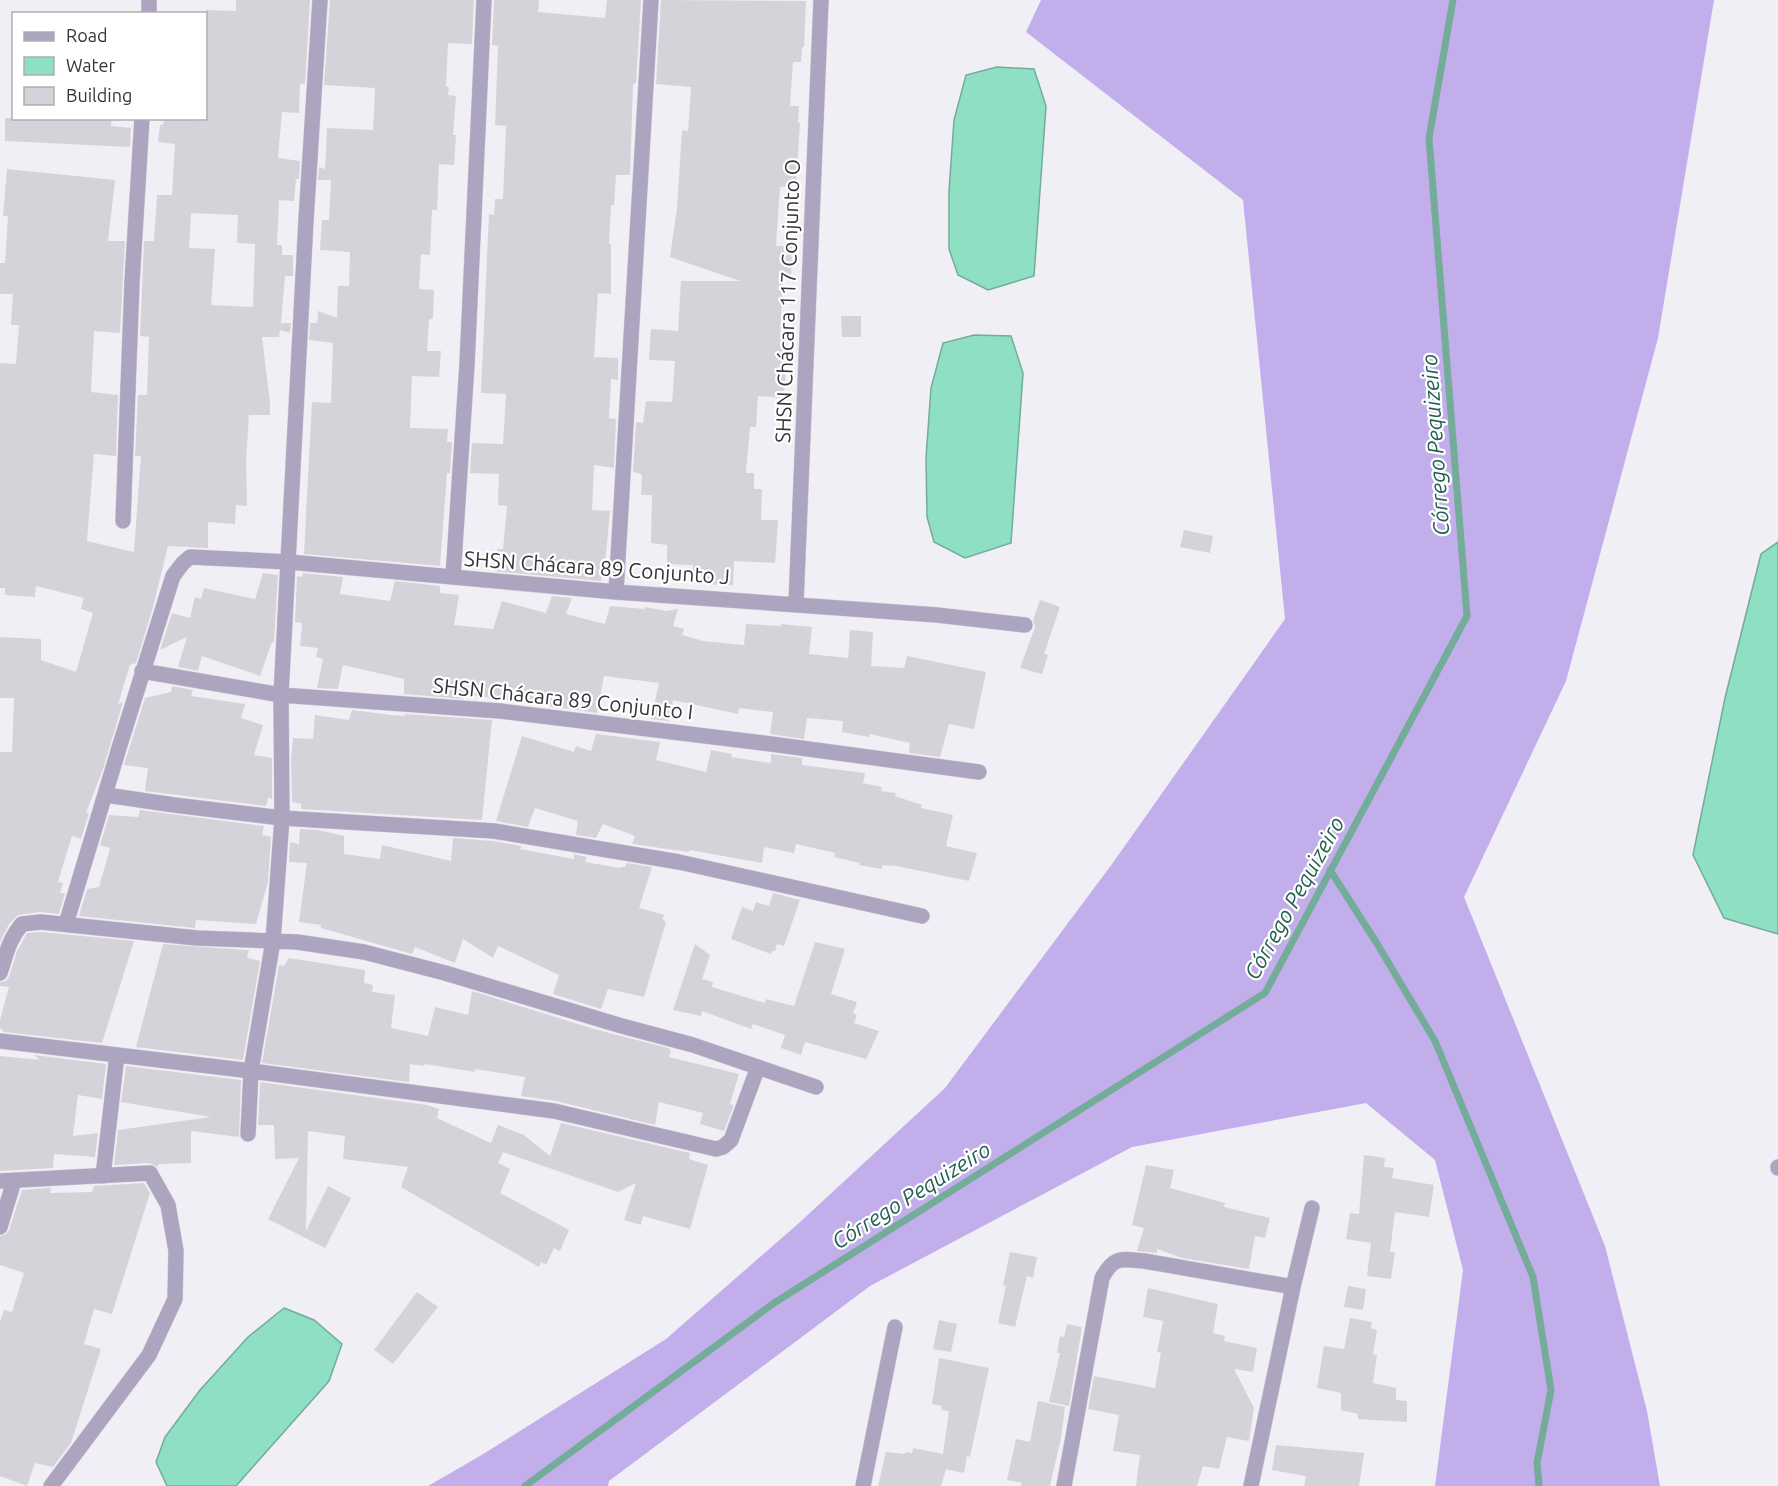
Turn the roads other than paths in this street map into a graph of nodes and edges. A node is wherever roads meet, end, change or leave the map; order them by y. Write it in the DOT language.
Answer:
graph roads {
  1 [pos="321,0"];
  2 [pos="484,0"];
  3 [pos="651,0"];
  4 [pos="820,0"];
  5 [pos="142,120"];
  6 [pos="123,521"];
  7 [pos="289,562"];
  8 [pos="453,578"];
  9 [pos="616,592"];
  10 [pos="796,603"];
  11 [pos="1025,625"];
  12 [pos="142,671"];
  13 [pos="281,695"];
  14 [pos="978,772"];
  15 [pos="106,795"];
  16 [pos="282,818"];
  17 [pos="922,916"];
  18 [pos="66,924"];
  19 [pos="273,941"];
  20 [pos="0,973"];
  21 [pos="0,1041"];
  22 [pos="117,1055"];
  23 [pos="758,1067"];
  24 [pos="251,1071"];
  25 [pos="816,1087"];
  26 [pos="248,1134"];
  27 [pos="103,1176"];
  28 [pos="7,1181"];
  29 [pos="1312,1208"];
  30 [pos="0,1227"];
  31 [pos="1293,1287"];
  32 [pos="895,1327"];
  33 [pos="51,1486"];
  34 [pos="863,1486"];
  35 [pos="1064,1486"];
  36 [pos="1251,1486"];
  1 -- 7 [label="street"];
  2 -- 8 [label="street"];
  3 -- 9 [label="street"];
  4 -- 10 [label="street, SHSN Chácara 117 Conjunto O"];
  5 -- 6 [label="street"];
  7 -- 8 [label="street, SHSN Chácara 89 Conjunto J"];
  7 -- 12 [label="street, SHSN Chácara 89 Conjunto J"];
  7 -- 13 [label="street"];
  8 -- 9 [label="street, SHSN Chácara 89 Conjunto J"];
  9 -- 10 [label="street, SHSN Chácara 89 Conjunto J"];
  10 -- 11 [label="street, SHSN Chácara 89 Conjunto J"];
  12 -- 13 [label="street, SHSN Chácara 89 Conjunto I"];
  12 -- 15 [label="street"];
  13 -- 14 [label="street, SHSN Chácara 89 Conjunto I"];
  13 -- 16 [label="street"];
  15 -- 16 [label="street"];
  15 -- 18 [label="street"];
  16 -- 17 [label="street"];
  16 -- 19 [label="street"];
  18 -- 19 [label="street"];
  18 -- 20 [label="street"];
  19 -- 23 [label="street"];
  19 -- 24 [label="street"];
  21 -- 22 [label="street"];
  22 -- 24 [label="street"];
  22 -- 27 [label="street"];
  23 -- 24 [label="street"];
  23 -- 25 [label="street"];
  24 -- 26 [label="street"];
  27 -- 28 [label="street"];
  27 -- 33 [label="street"];
  28 -- 30 [label="street"];
  29 -- 31 [label="street"];
  31 -- 35 [label="street"];
  31 -- 36 [label="street"];
  32 -- 34 [label="street"];
}
